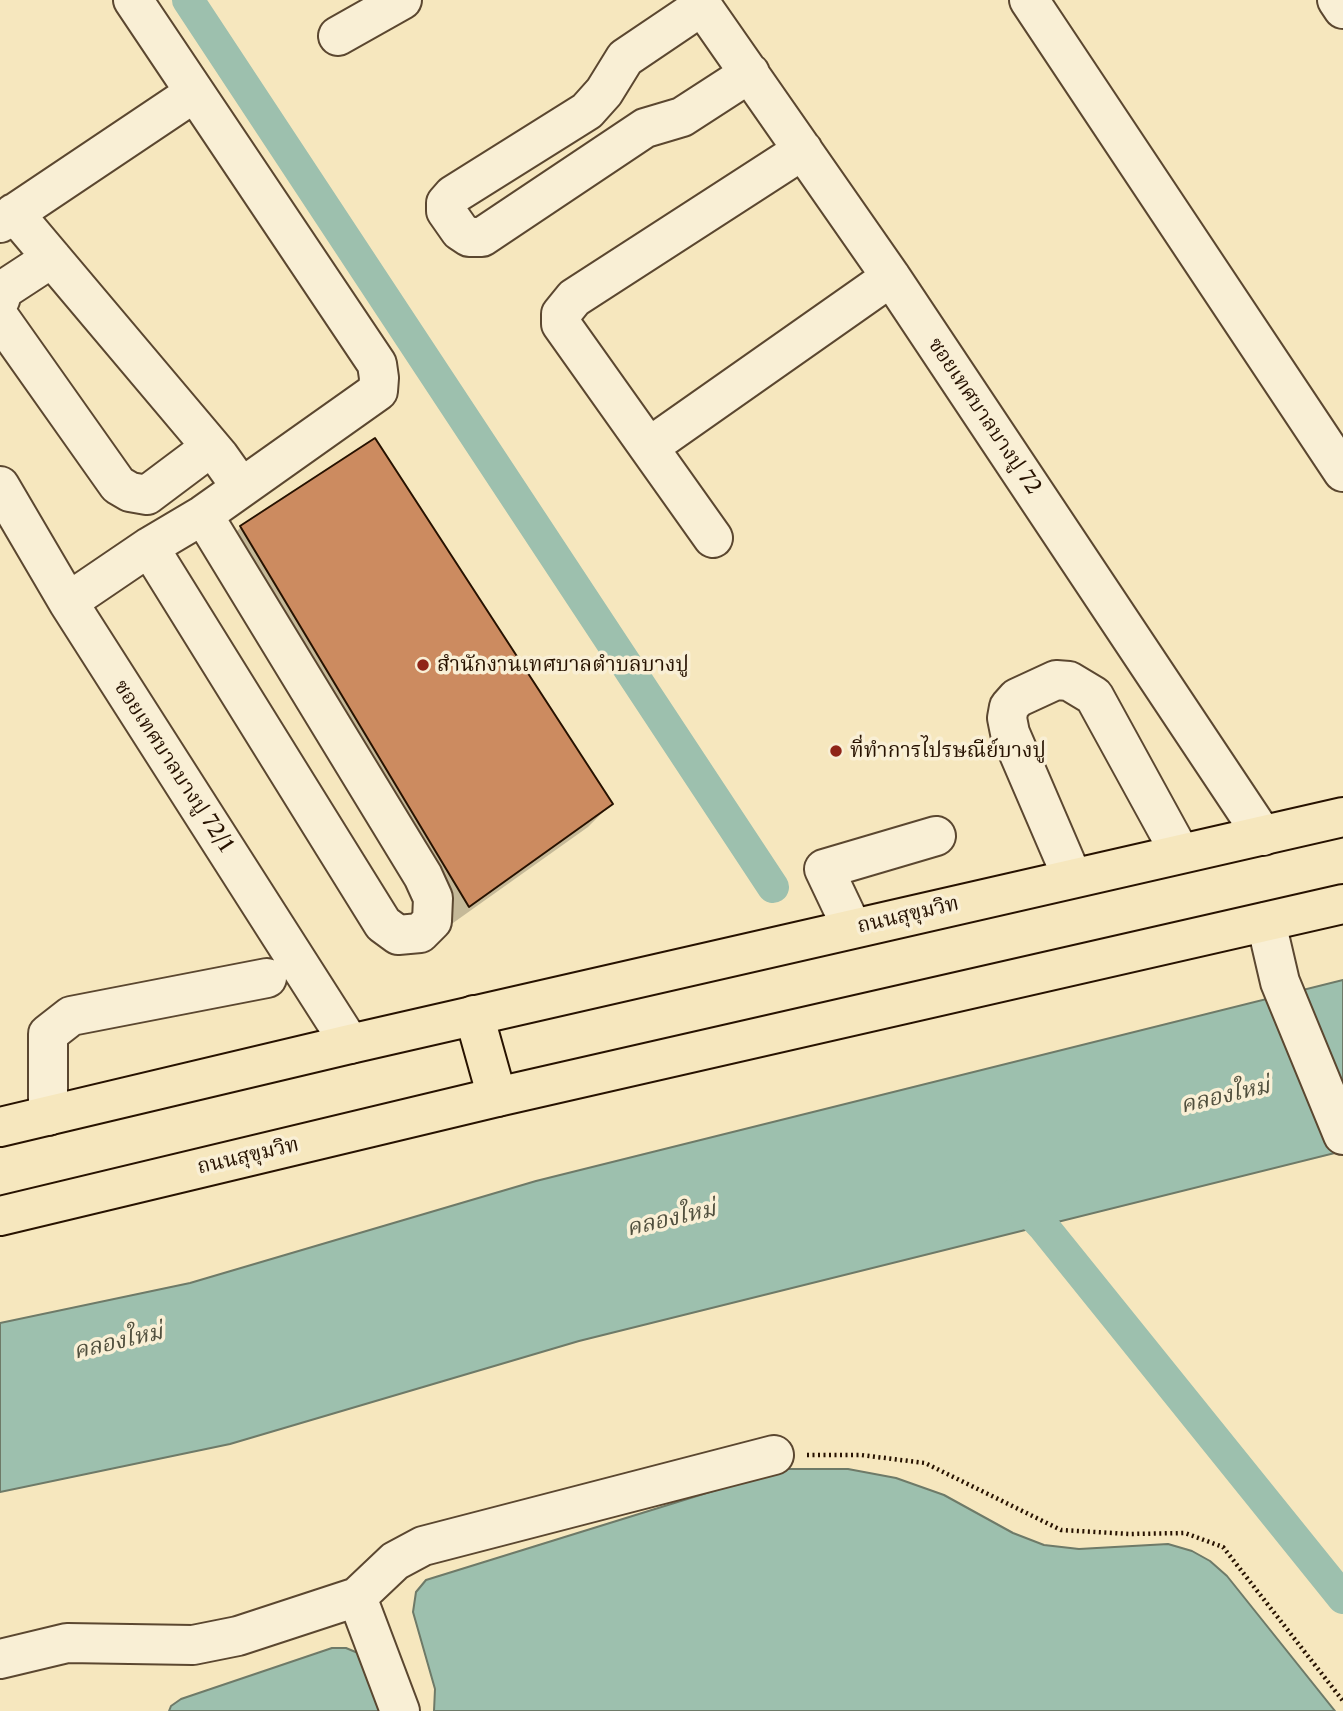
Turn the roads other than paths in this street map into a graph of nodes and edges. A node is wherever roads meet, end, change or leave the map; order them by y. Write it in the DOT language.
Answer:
graph roads {
  1 [pos="133,0"];
  2 [pos="402,0"];
  3 [pos="1029,0"];
  4 [pos="1337,0"];
  5 [pos="700,3"];
  6 [pos="1343,9"];
  7 [pos="338,36"];
  8 [pos="750,73"];
  9 [pos="194,93"];
  10 [pos="803,150"];
  11 [pos="7,218"];
  12 [pos="52,258"];
  13 [pos="891,277"];
  14 [pos="0,300"];
  15 [pos="0,318"];
  16 [pos="1330,424"];
  17 [pos="211,447"];
  18 [pos="649,447"];
  19 [pos="1343,472"];
  20 [pos="0,486"];
  21 [pos="241,487"];
  22 [pos="203,515"];
  23 [pos="713,538"];
  24 [pos="149,547"];
  25 [pos="68,603"];
  26 [pos="1343,817"];
  27 [pos="936,836"];
  28 [pos="1263,836"];
  29 [pos="1180,853"];
  30 [pos="1072,877"];
  31 [pos="1343,904"];
  32 [pos="1266,922"];
  33 [pos="852,928"];
  34 [pos="267,978"];
  35 [pos="474,1016"];
  36 [pos="351,1044"];
  37 [pos="497,1097"];
  38 [pos="48,1116"];
  39 [pos="0,1127"];
  40 [pos="1343,1135"];
  41 [pos="0,1216"];
  42 [pos="774,1455"];
  43 [pos="357,1597"];
  44 [pos="0,1659"];
  45 [pos="400,1711"];
  1 -- 9 [label="street"];
  2 -- 7 [label="street"];
  3 -- 16 [label="street"];
  4 -- 6 [label="street"];
  5 -- 8 [label="street, ซอยเทศบาลบางปู 72"];
  5 -- 8 [label="street"];
  8 -- 10 [label="street, ซอยเทศบาลบางปู 72"];
  9 -- 11 [label="street"];
  9 -- 21 [label="street"];
  10 -- 13 [label="street, ซอยเทศบาลบางปู 72"];
  10 -- 18 [label="street"];
  11 -- 12 [label="street"];
  12 -- 14 [label="street"];
  12 -- 17 [label="street"];
  13 -- 18 [label="street"];
  13 -- 28 [label="street, ซอยเทศบาลบางปู 72"];
  15 -- 17 [label="street"];
  16 -- 19 [label="street"];
  17 -- 21 [label="street"];
  18 -- 23 [label="street"];
  20 -- 25 [label="street, ซอยเทศบาลบางปู 72/1"];
  21 -- 22 [label="street"];
  22 -- 24 [label="street"];
  22 -- 24 [label="street"];
  24 -- 25 [label="street"];
  25 -- 36 [label="street, ซอยเทศบาลบางปู 72/1"];
  26 -- 28 [label="main road, ถนนสุขุมวิท"];
  27 -- 33 [label="street"];
  28 -- 29 [label="main road, ถนนสุขุมวิท"];
  29 -- 30 [label="main road, ถนนสุขุมวิท"];
  29 -- 30 [label="street"];
  30 -- 33 [label="main road, ถนนสุขุมวิท"];
  31 -- 32 [label="main road, ถนนสุขุมวิท"];
  32 -- 37 [label="main road, ถนนสุขุมวิท"];
  32 -- 40 [label="street"];
  33 -- 35 [label="main road, ถนนสุขุมวิท"];
  34 -- 38 [label="street"];
  35 -- 36 [label="main road, ถนนสุขุมวิท"];
  35 -- 37 [label="main road"];
  36 -- 38 [label="main road, ถนนสุขุมวิท"];
  37 -- 41 [label="main road, ถนนสุขุมวิท"];
  38 -- 39 [label="main road, ถนนสุขุมวิท"];
  42 -- 43 [label="street"];
  43 -- 44 [label="street"];
  43 -- 45 [label="street"];
}
